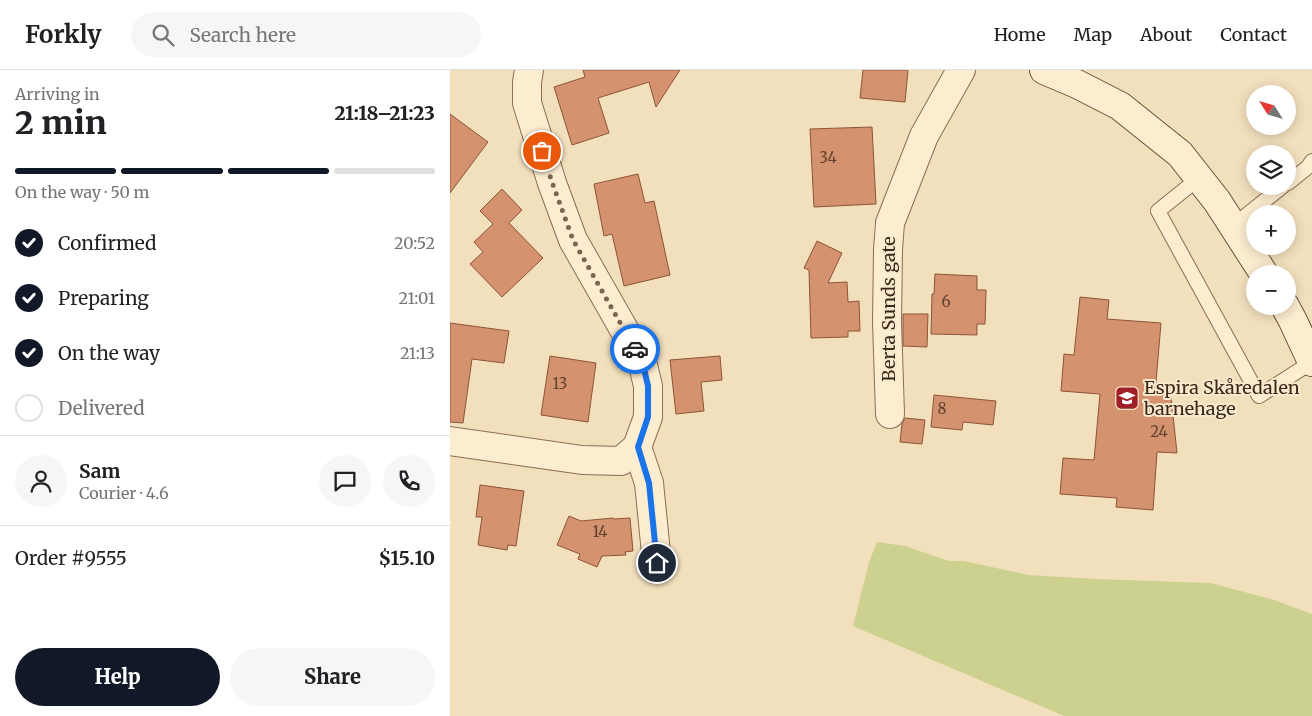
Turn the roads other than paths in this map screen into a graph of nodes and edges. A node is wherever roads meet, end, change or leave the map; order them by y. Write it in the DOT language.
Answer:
graph roads {
  1 [pos="529,70"];
  2 [pos="961,70"];
  3 [pos="1044,70"];
  4 [pos="1080,77"];
  5 [pos="1312,162"];
  6 [pos="1296,177"];
  7 [pos="1199,178"];
  8 [pos="1272,195"];
  9 [pos="1233,226"];
  10 [pos="1258,265"];
  11 [pos="1290,315"];
  12 [pos="1312,362"];
  13 [pos="890,414"];
  14 [pos="450,441"];
  15 [pos="638,447"];
  16 [pos="657,563"];
  1 -- 15 [label="street"];
  2 -- 13 [label="street, Berta Sunds gate"];
  3 -- 4 [label="street"];
  4 -- 7 [label="street"];
  5 -- 6 [label="lane"];
  7 -- 9 [label="street"];
  7 -- 12 [label="lane"];
  8 -- 9 [label="lane"];
  9 -- 10 [label="street"];
  11 -- 12 [label="street"];
  14 -- 15 [label="street"];
  15 -- 16 [label="street"];
}
